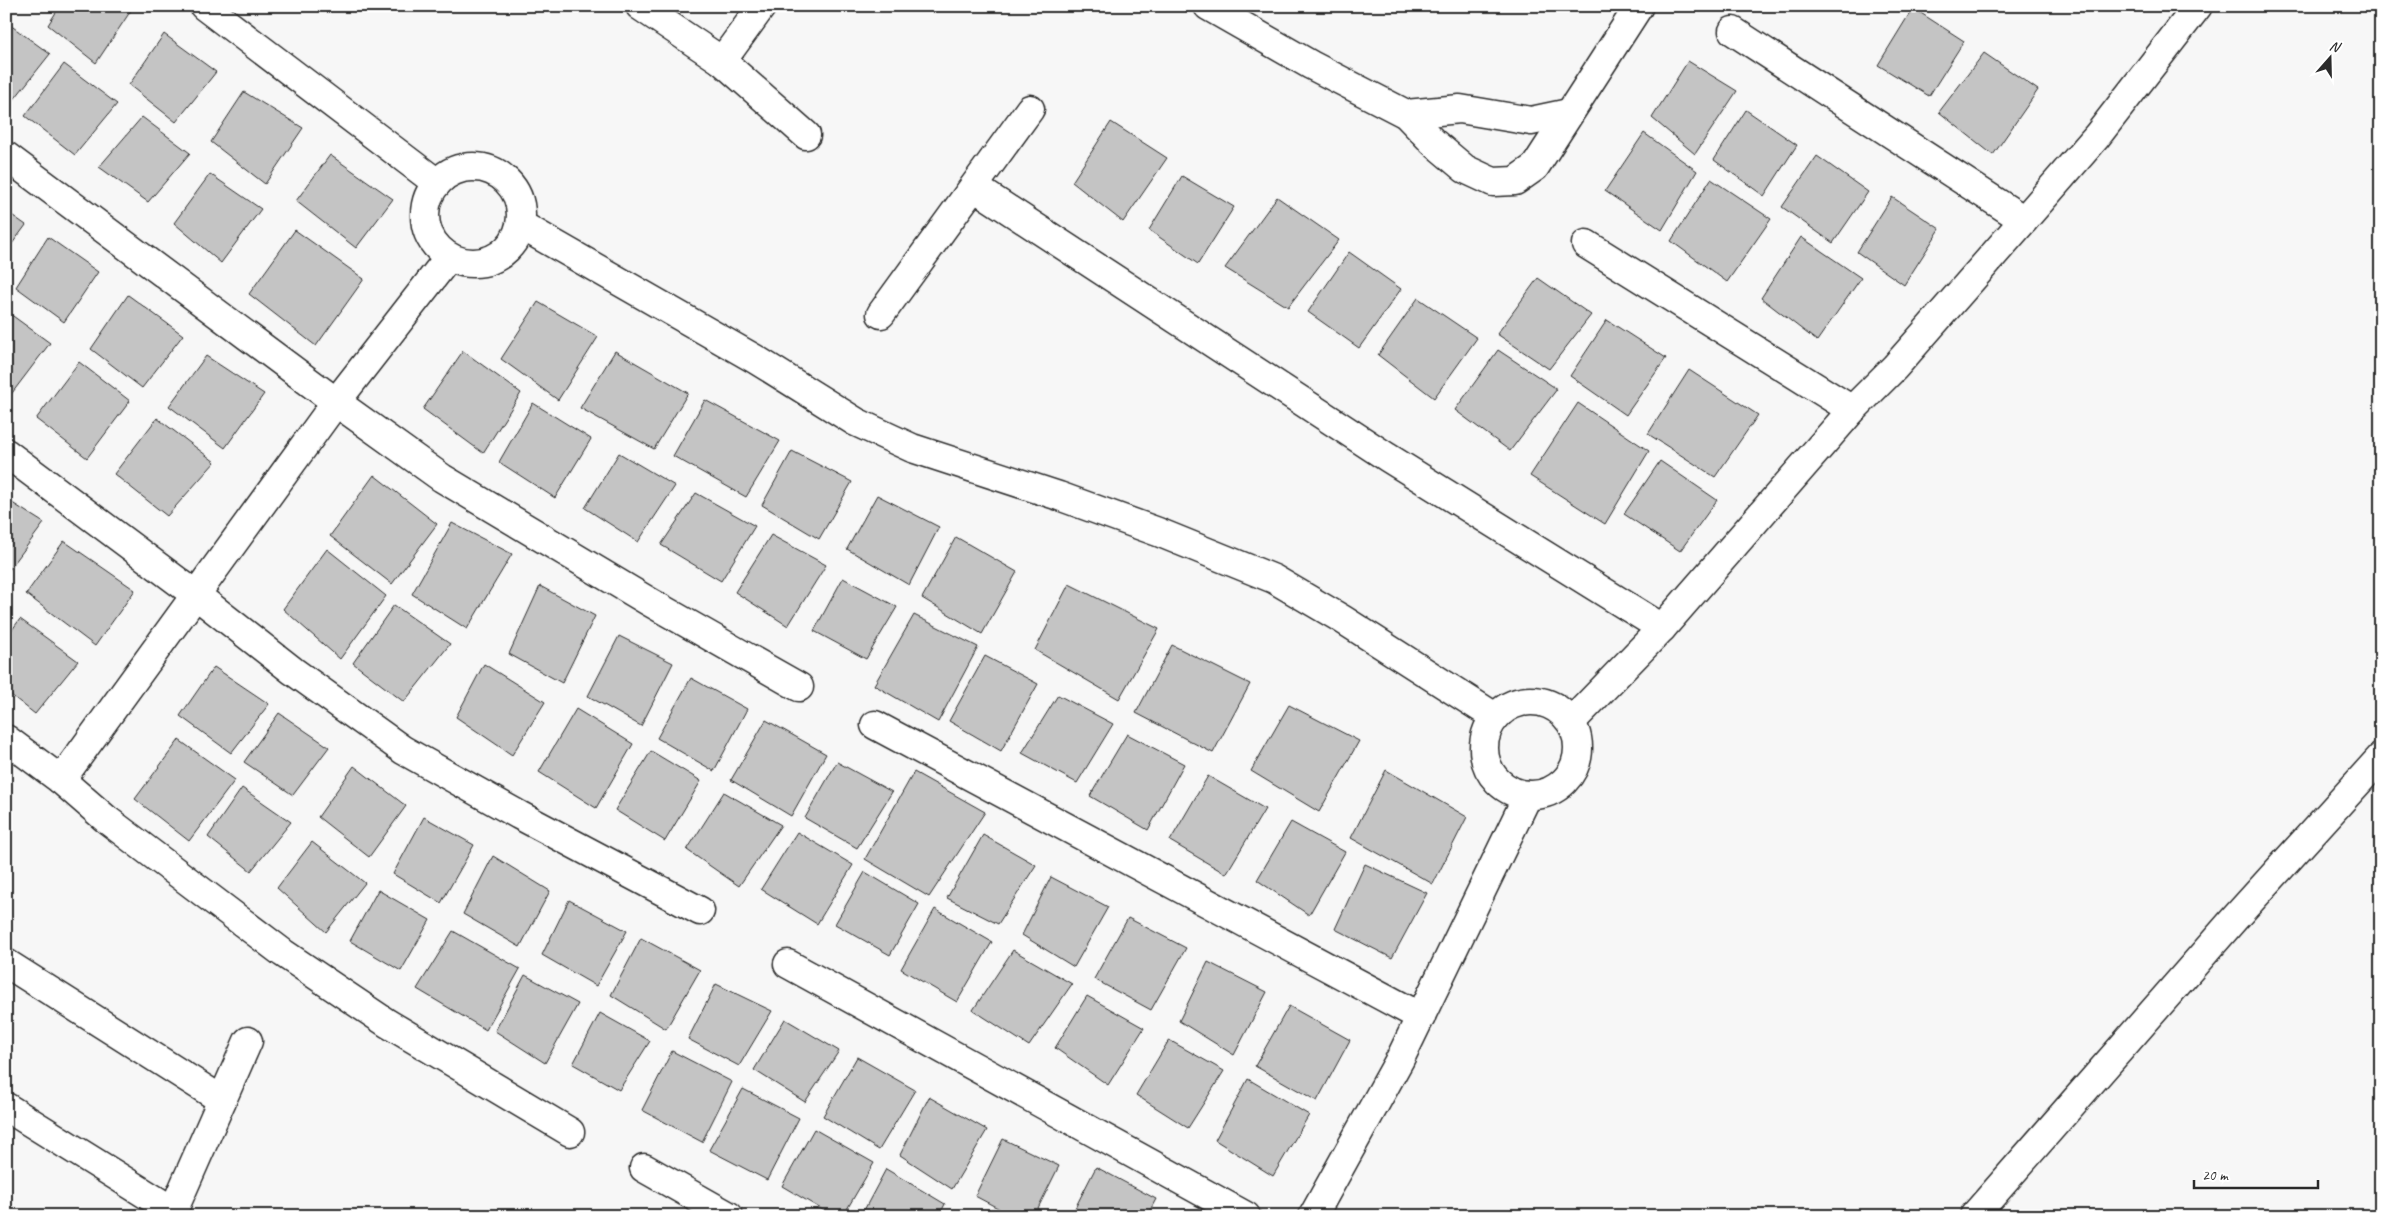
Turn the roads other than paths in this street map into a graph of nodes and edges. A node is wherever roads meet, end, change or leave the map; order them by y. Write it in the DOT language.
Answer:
graph roads {
  1 [pos="204,6"];
  2 [pos="640,6"];
  3 [pos="762,6"];
  4 [pos="1208,6"];
  5 [pos="1639,6"];
  6 [pos="2191,9"];
  7 [pos="1733,31"];
  8 [pos="722,61"];
  9 [pos="1030,109"];
  10 [pos="1569,113"];
  11 [pos="1406,114"];
  12 [pos="806,135"];
  13 [pos="6,156"];
  14 [pos="437,183"];
  15 [pos="974,187"];
  16 [pos="2024,220"];
  17 [pos="521,225"];
  18 [pos="1586,244"];
  19 [pos="449,257"];
  20 [pos="881,314"];
  21 [pos="336,402"];
  22 [pos="1852,410"];
  23 [pos="6,453"];
  24 [pos="196,594"];
  25 [pos="1662,628"];
  26 [pos="799,687"];
  27 [pos="1495,717"];
  28 [pos="1571,722"];
  29 [pos="875,725"];
  30 [pos="6,738"];
  31 [pos="2381,757"];
  32 [pos="61,780"];
  33 [pos="1528,795"];
  34 [pos="700,911"];
  35 [pos="6,963"];
  36 [pos="788,964"];
  37 [pos="1421,1017"];
  38 [pos="248,1041"];
  39 [pos="222,1100"];
  40 [pos="6,1106"];
  41 [pos="570,1132"];
  42 [pos="644,1168"];
  43 [pos="172,1213"];
  44 [pos="729,1216"];
  45 [pos="1246,1216"];
  46 [pos="1313,1216"];
  47 [pos="1974,1216"];
  1 -- 14 [label="street"];
  2 -- 8 [label="street"];
  3 -- 8 [label="street"];
  4 -- 11 [label="street"];
  5 -- 10 [label="street"];
  6 -- 16 [label="street"];
  7 -- 16 [label="street"];
  8 -- 12 [label="street"];
  9 -- 15 [label="street"];
  10 -- 11 [label="street"];
  10 -- 11 [label="street"];
  13 -- 21 [label="street"];
  14 -- 17 [label="street"];
  14 -- 19 [label="street"];
  15 -- 20 [label="street"];
  15 -- 25 [label="street"];
  16 -- 22 [label="street"];
  17 -- 19 [label="street"];
  17 -- 27 [label="street"];
  18 -- 22 [label="street"];
  19 -- 21 [label="street"];
  21 -- 24 [label="street"];
  21 -- 26 [label="street"];
  22 -- 25 [label="street"];
  23 -- 24 [label="street"];
  24 -- 32 [label="street"];
  24 -- 34 [label="street"];
  25 -- 28 [label="street"];
  27 -- 28 [label="street"];
  27 -- 33 [label="street"];
  28 -- 33 [label="street"];
  29 -- 37 [label="street"];
  30 -- 32 [label="street"];
  31 -- 47 [label="street"];
  32 -- 41 [label="street"];
  33 -- 37 [label="street"];
  35 -- 39 [label="street"];
  36 -- 45 [label="street"];
  37 -- 46 [label="street"];
  38 -- 39 [label="street"];
  39 -- 43 [label="street"];
  40 -- 43 [label="street"];
  42 -- 44 [label="street"];
}
